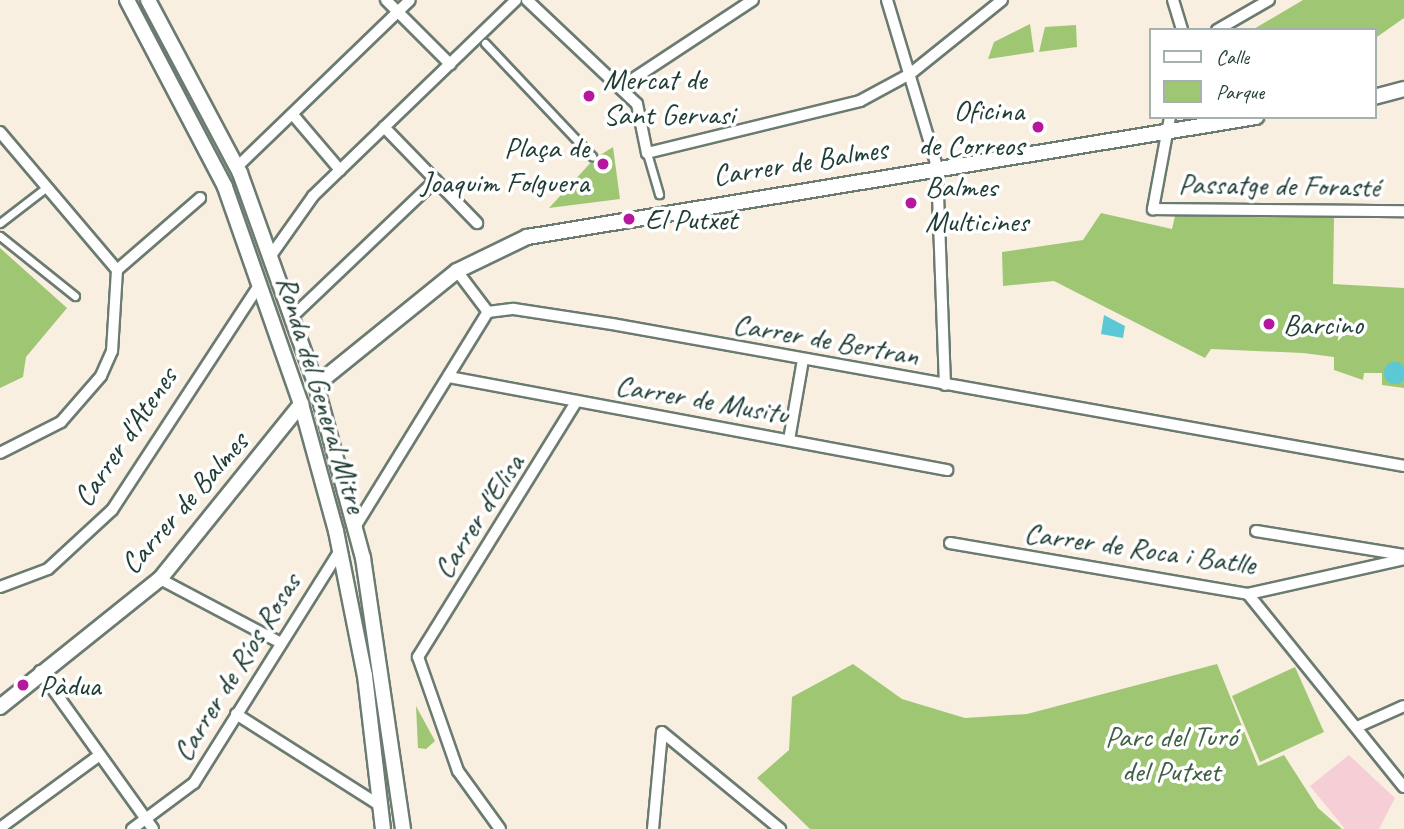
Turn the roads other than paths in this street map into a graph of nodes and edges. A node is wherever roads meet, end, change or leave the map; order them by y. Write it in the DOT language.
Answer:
graph roads {
  1 [pos="127,0"];
  2 [pos="148,0"];
  3 [pos="386,0"];
  4 [pos="411,0"];
  5 [pos="516,0"];
  6 [pos="527,0"];
  7 [pos="753,0"];
  8 [pos="887,0"];
  9 [pos="1002,0"];
  10 [pos="1174,0"];
  11 [pos="1269,0"];
  12 [pos="398,12"];
  13 [pos="1181,28"];
  14 [pos="1220,28"];
  15 [pos="485,43"];
  16 [pos="450,64"];
  17 [pos="910,74"];
  18 [pos="621,87"];
  19 [pos="1401,92"];
  20 [pos="1376,97"];
  21 [pos="294,116"];
  22 [pos="1170,119"];
  23 [pos="1245,119"];
  24 [pos="384,127"];
  25 [pos="0,132"];
  26 [pos="1167,133"];
  27 [pos="647,153"];
  28 [pos="592,156"];
  29 [pos="237,167"];
  30 [pos="937,167"];
  31 [pos="340,170"];
  32 [pos="436,180"];
  33 [pos="47,187"];
  34 [pos="659,194"];
  35 [pos="200,198"];
  36 [pos="1404,211"];
  37 [pos="0,223"];
  38 [pos="477,223"];
  39 [pos="0,236"];
  40 [pos="272,254"];
  41 [pos="117,270"];
  42 [pos="457,271"];
  43 [pos="262,281"];
  44 [pos="75,296"];
  45 [pos="488,312"];
  46 [pos="293,316"];
  47 [pos="803,359"];
  48 [pos="449,377"];
  49 [pos="316,385"];
  50 [pos="945,385"];
  51 [pos="577,401"];
  52 [pos="301,404"];
  53 [pos="789,440"];
  54 [pos="0,453"];
  55 [pos="1404,466"];
  56 [pos="947,470"];
  57 [pos="355,527"];
  58 [pos="1256,531"];
  59 [pos="950,543"];
  60 [pos="341,549"];
  61 [pos="1404,557"];
  62 [pos="160,579"];
  63 [pos="0,587"];
  64 [pos="1248,594"];
  65 [pos="281,643"];
  66 [pos="40,671"];
  67 [pos="1404,706"];
  68 [pos="0,707"];
  69 [pos="236,714"];
  70 [pos="1357,727"];
  71 [pos="97,757"];
  72 [pos="1404,788"];
  73 [pos="381,806"];
  74 [pos="146,819"];
  75 [pos="0,828"];
  76 [pos="132,829"];
  77 [pos="153,829"];
  78 [pos="383,829"];
  79 [pos="403,829"];
  80 [pos="500,829"];
  81 [pos="653,829"];
  82 [pos="780,829"];
  1 -- 43 [label="main road, Ronda del General Mitre"];
  2 -- 29 [label="main road, Ronda del General Mitre"];
  3 -- 12 [label="street"];
  4 -- 12 [label="street"];
  5 -- 16 [label="street"];
  6 -- 18 [label="street"];
  7 -- 18 [label="street"];
  8 -- 17 [label="street"];
  9 -- 17 [label="street"];
  10 -- 13 [label="street"];
  11 -- 14 [label="street"];
  12 -- 16 [label="street"];
  12 -- 21 [label="street"];
  15 -- 28 [label="street"];
  16 -- 24 [label="street"];
  17 -- 27 [label="street"];
  17 -- 30 [label="street"];
  18 -- 27 [label="street"];
  19 -- 20 [label="main road"];
  21 -- 29 [label="street"];
  21 -- 31 [label="street"];
  22 -- 26 [label="street"];
  23 -- 26 [label="main road, Carrer de Balmes"];
  24 -- 31 [label="street"];
  24 -- 32 [label="street"];
  25 -- 33 [label="street"];
  26 -- 30 [label="main road, Carrer de Balmes"];
  26 -- 36 [label="street, Passatge de Forasté"];
  27 -- 34 [label="street"];
  29 -- 40 [label="main road, Ronda del General Mitre"];
  30 -- 42 [label="main road, Carrer de Balmes"];
  30 -- 50 [label="street"];
  31 -- 40 [label="street"];
  32 -- 38 [label="street"];
  32 -- 46 [label="street"];
  33 -- 37 [label="street"];
  33 -- 41 [label="street"];
  35 -- 41 [label="street"];
  39 -- 44 [label="street"];
  40 -- 46 [label="main road, Ronda del General Mitre"];
  41 -- 54 [label="street"];
  42 -- 45 [label="street"];
  42 -- 49 [label="main road, Carrer de Balmes"];
  43 -- 52 [label="main road, Ronda del General Mitre"];
  43 -- 63 [label="street, Carrer d'Atenes"];
  45 -- 47 [label="street, Carrer de Bertran"];
  45 -- 48 [label="street"];
  46 -- 49 [label="main road, Ronda del General Mitre"];
  47 -- 50 [label="street, Carrer de Bertran"];
  47 -- 53 [label="street"];
  48 -- 51 [label="street, Carrer de Musitu"];
  48 -- 57 [label="street"];
  49 -- 52 [label="main road, Carrer de Balmes"];
  49 -- 57 [label="main road, Ronda del General Mitre"];
  50 -- 55 [label="street, Carrer de Bertran"];
  51 -- 53 [label="street, Carrer de Musitu"];
  51 -- 80 [label="street, Carrer d'Elisa"];
  52 -- 60 [label="main road, Ronda del General Mitre"];
  52 -- 62 [label="main road, Carrer de Balmes"];
  53 -- 56 [label="street, Carrer de Musitu"];
  57 -- 60 [label="main road"];
  57 -- 79 [label="main road, Ronda del General Mitre"];
  58 -- 61 [label="street"];
  59 -- 64 [label="street, Carrer de Roca i Batlle"];
  60 -- 65 [label="street, Carrer de Ríos Rosas"];
  60 -- 73 [label="main road, Ronda del General Mitre"];
  61 -- 64 [label="street, Carrer de Roca i Batlle"];
  62 -- 65 [label="street"];
  62 -- 66 [label="main road, Carrer de Balmes"];
  64 -- 70 [label="street"];
  65 -- 69 [label="street, Carrer de Ríos Rosas"];
  66 -- 68 [label="main road, Carrer de Balmes"];
  66 -- 71 [label="street"];
  67 -- 70 [label="street"];
  69 -- 73 [label="street"];
  69 -- 74 [label="street, Carrer de Ríos Rosas"];
  70 -- 72 [label="street"];
  71 -- 74 [label="street"];
  71 -- 75 [label="street"];
  73 -- 78 [label="main road, Ronda del General Mitre"];
  74 -- 76 [label="street, Carrer de Ríos Rosas"];
  74 -- 77 [label="street"];
  81 -- 82 [label="street"];
}
